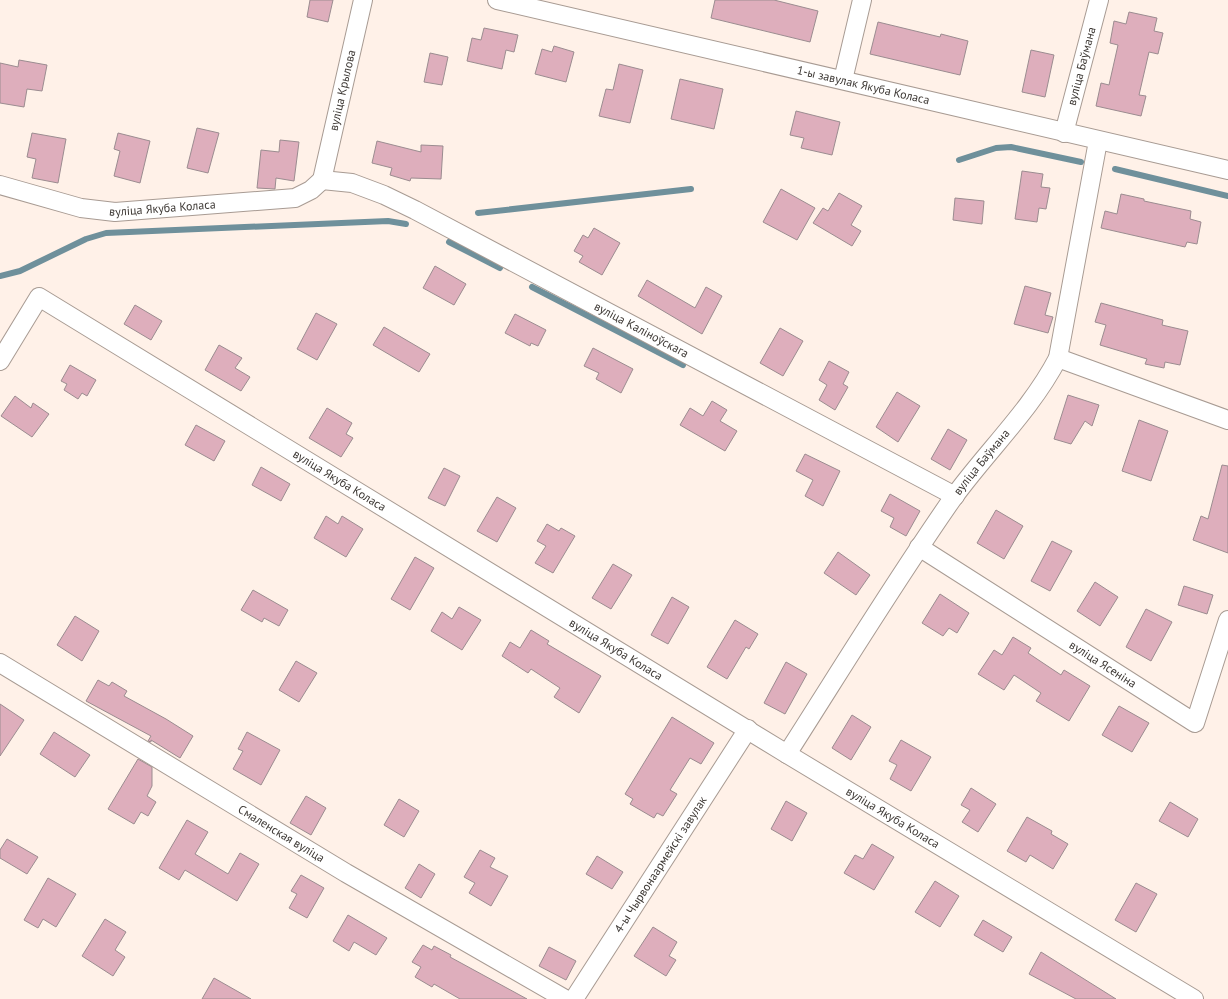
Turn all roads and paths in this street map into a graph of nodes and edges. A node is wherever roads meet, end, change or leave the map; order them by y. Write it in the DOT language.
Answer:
graph roads {
  1 [pos="363,0"];
  2 [pos="498,0"];
  3 [pos="862,0"];
  4 [pos="1099,0"];
  5 [pos="843,80"];
  6 [pos="1064,133"];
  7 [pos="1098,141"];
  8 [pos="1228,170"];
  9 [pos="322,180"];
  10 [pos="0,185"];
  11 [pos="1058,358"];
  12 [pos="0,361"];
  13 [pos="1228,420"];
  14 [pos="955,496"];
  15 [pos="920,547"];
  16 [pos="1228,620"];
  17 [pos="0,663"];
  18 [pos="748,729"];
  19 [pos="787,754"];
  20 [pos="565,999"];
  21 [pos="574,999"];
  22 [pos="1194,999"];
  1 -- 9 [label="street, вуліца Крылова"];
  2 -- 5 [label="street, 1-ы завулак Якуба Коласа"];
  3 -- 5 [label="street"];
  4 -- 6 [label="street, вуліца Баўмана"];
  5 -- 6 [label="street, 1-ы завулак Якуба Коласа"];
  6 -- 7 [label="street, 1-ы завулак Якуба Коласа"];
  7 -- 8 [label="street, 1-ы завулак Якуба Коласа"];
  7 -- 11 [label="street, вуліца Баўмана"];
  9 -- 10 [label="street, вуліца Якуба Коласа"];
  9 -- 14 [label="street, вуліца Каліноўскага"];
  11 -- 13 [label="street"];
  11 -- 14 [label="street, вуліца Баўмана"];
  12 -- 18 [label="street, вуліца Якуба Коласа"];
  14 -- 15 [label="street, вуліца Баўмана"];
  15 -- 16 [label="street, вуліца Ясеніна"];
  15 -- 19 [label="street, вуліца Баўмана"];
  17 -- 20 [label="street, Смаленская вуліца"];
  18 -- 19 [label="street, вуліца Якуба Коласа"];
  18 -- 21 [label="street, 4-ы Чырвонаармейскі завулак"];
  19 -- 22 [label="street, вуліца Якуба Коласа"];
}
